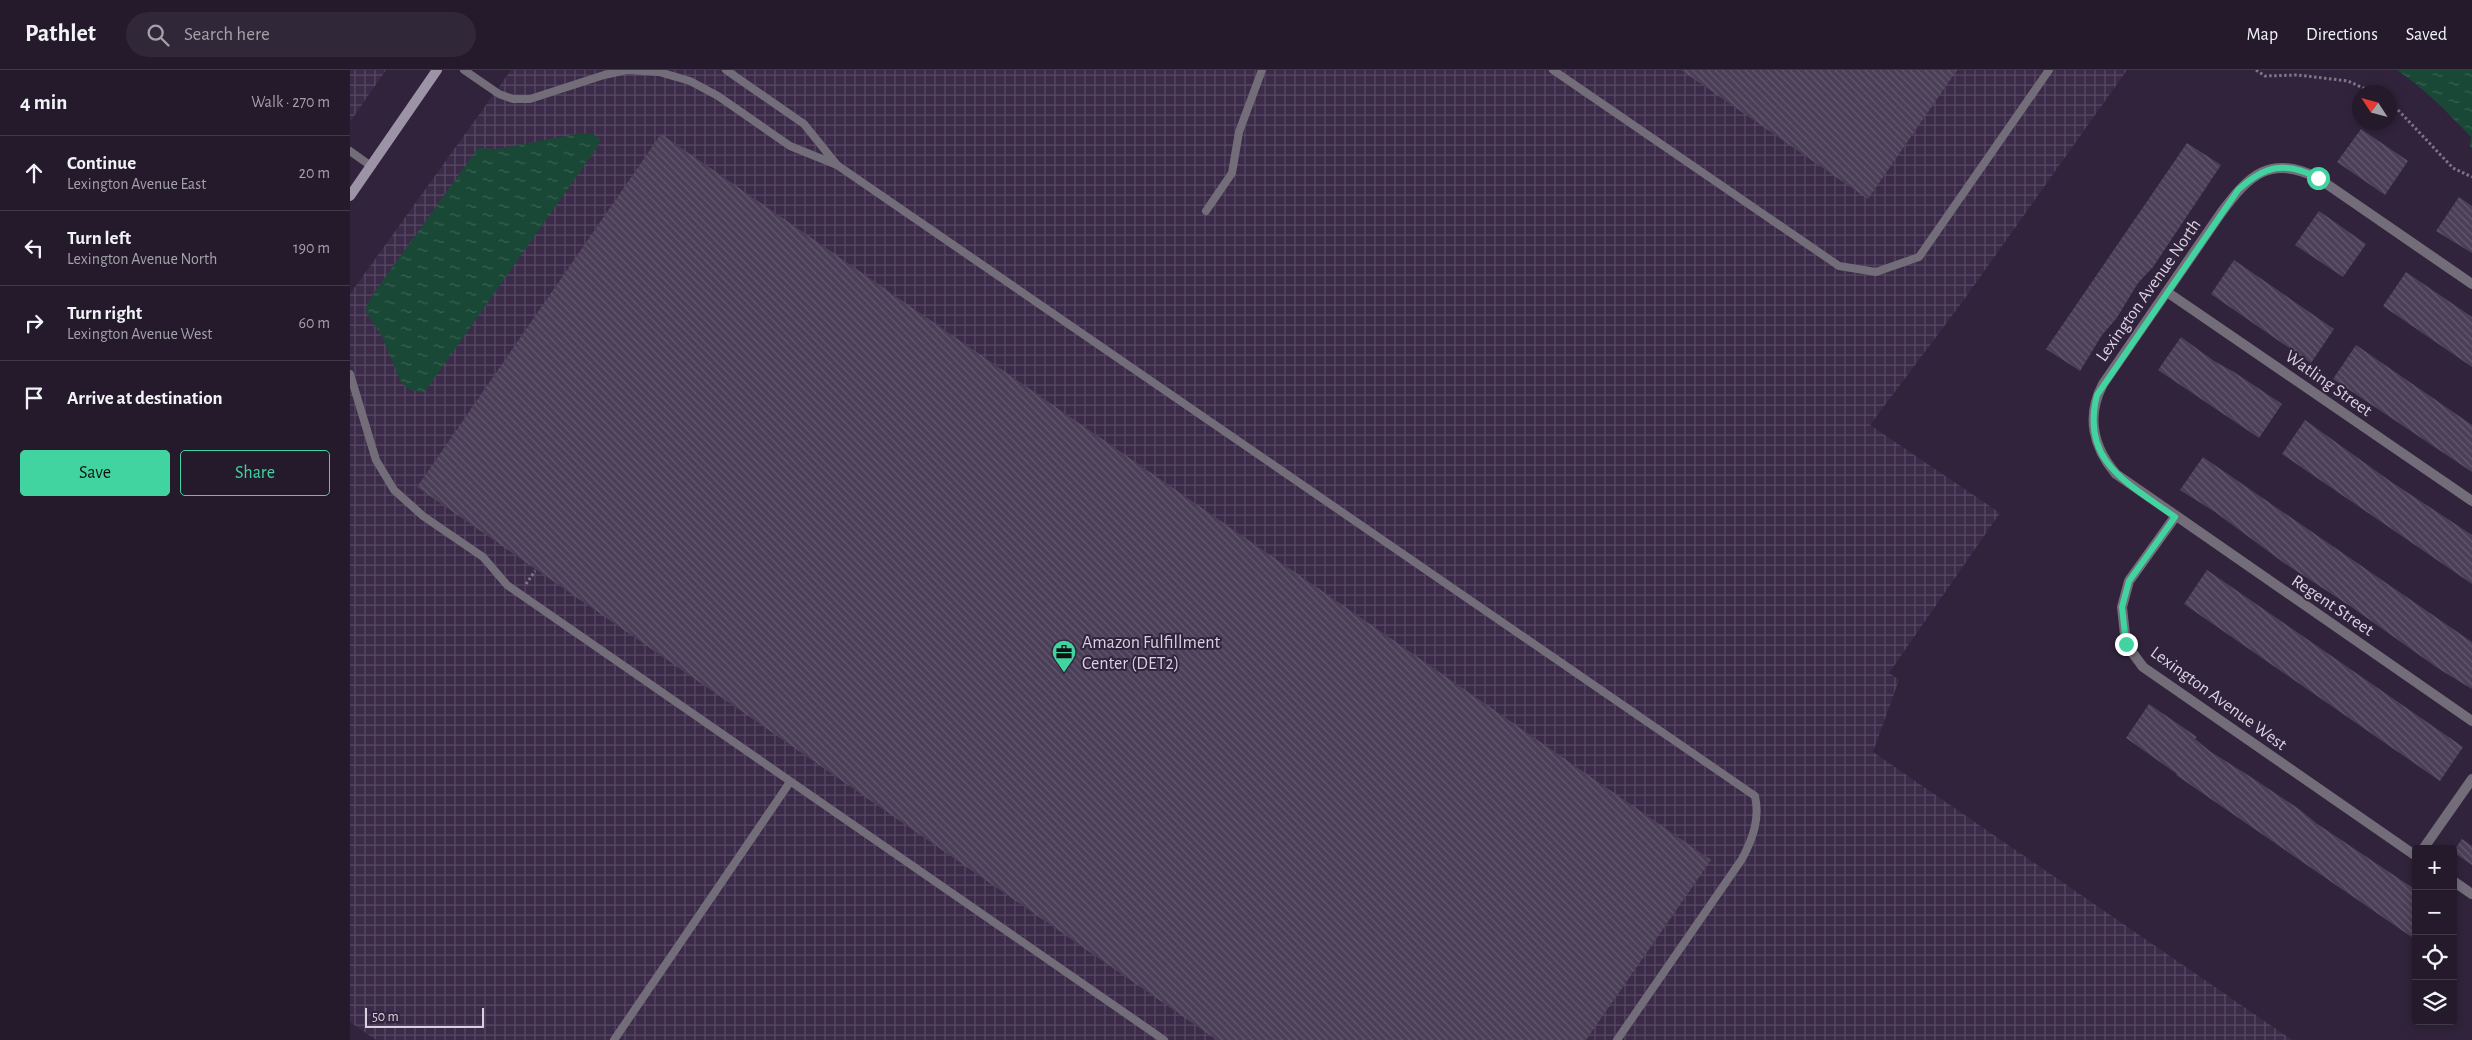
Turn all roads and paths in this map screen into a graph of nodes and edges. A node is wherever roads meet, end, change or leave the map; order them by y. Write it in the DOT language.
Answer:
graph roads {
  1 [pos="437,70"];
  2 [pos="464,70"];
  3 [pos="627,70"];
  4 [pos="726,70"];
  5 [pos="1262,70"];
  6 [pos="1553,70"];
  7 [pos="2049,70"];
  8 [pos="2256,70"];
  9 [pos="2357,85"];
  10 [pos="2397,109"];
  11 [pos="350,151"];
  12 [pos="836,165"];
  13 [pos="371,166"];
  14 [pos="2472,177"];
  15 [pos="350,196"];
  16 [pos="1206,211"];
  17 [pos="2472,284"];
  18 [pos="2167,292"];
  19 [pos="350,374"];
  20 [pos="2472,501"];
  21 [pos="2175,517"];
  22 [pos="534,571"];
  23 [pos="525,585"];
  24 [pos="2472,720"];
  25 [pos="2472,779"];
  26 [pos="790,782"];
  27 [pos="2426,845"];
  28 [pos="2412,853"];
  29 [pos="2457,884"];
  30 [pos="2472,894"];
  31 [pos="614,1040"];
  32 [pos="1164,1040"];
  33 [pos="1617,1040"];
  1 -- 13 [label="main road"];
  2 -- 3 [label="lane"];
  3 -- 12 [label="lane"];
  4 -- 12 [label="lane"];
  5 -- 16 [label="lane"];
  6 -- 7 [label="lane"];
  8 -- 9 [label="path"];
  10 -- 14 [label="path"];
  11 -- 13 [label="lane"];
  12 -- 33 [label="lane"];
  13 -- 15 [label="main road"];
  17 -- 18 [label="street, Lexington Avenue North"];
  18 -- 20 [label="street, Watling Street"];
  18 -- 21 [label="street, Lexington Avenue North"];
  19 -- 26 [label="lane"];
  21 -- 24 [label="street, Regent Street"];
  21 -- 28 [label="street, Lexington Avenue West"];
  22 -- 23 [label="path"];
  25 -- 27 [label="street"];
  26 -- 31 [label="lane"];
  26 -- 32 [label="lane"];
  29 -- 30 [label="street"];
}
